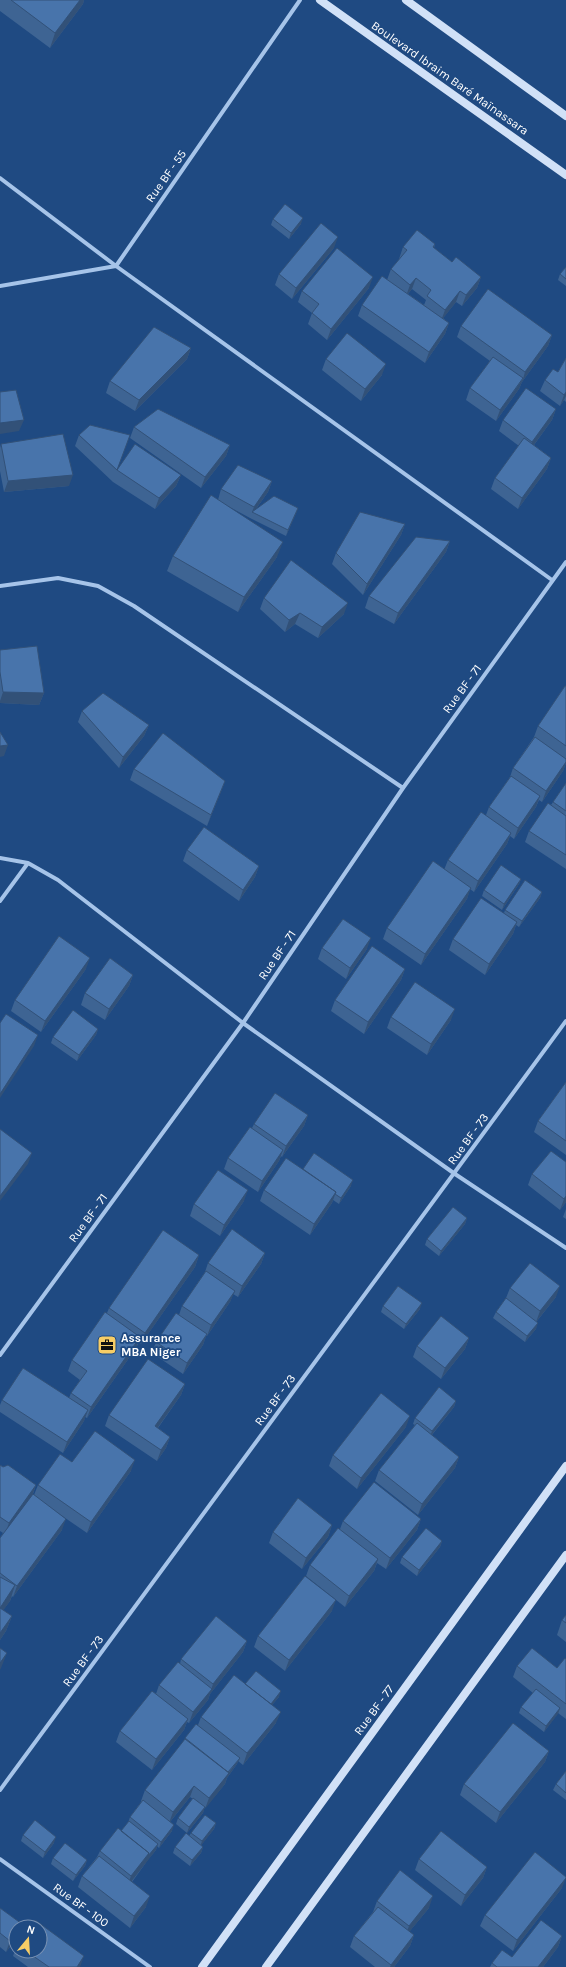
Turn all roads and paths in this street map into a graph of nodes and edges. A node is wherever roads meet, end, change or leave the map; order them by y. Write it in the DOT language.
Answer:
graph roads {
  1 [pos="300,0"];
  2 [pos="320,0"];
  3 [pos="406,0"];
  4 [pos="566,116"];
  5 [pos="566,175"];
  6 [pos="0,178"];
  7 [pos="116,266"];
  8 [pos="0,286"];
  9 [pos="566,562"];
  10 [pos="552,580"];
  11 [pos="0,586"];
  12 [pos="403,788"];
  13 [pos="0,858"];
  14 [pos="28,863"];
  15 [pos="0,901"];
  16 [pos="566,1021"];
  17 [pos="243,1023"];
  18 [pos="455,1174"];
  19 [pos="566,1248"];
  20 [pos="0,1355"];
  21 [pos="566,1466"];
  22 [pos="566,1555"];
  23 [pos="0,1790"];
  24 [pos="0,1859"];
  25 [pos="150,1967"];
  26 [pos="202,1967"];
  27 [pos="266,1967"];
  1 -- 7 [label="street, Rue BF - 55"];
  2 -- 5 [label="main road, Boulevard Ibraim Baré Maïnassara"];
  3 -- 4 [label="main road"];
  6 -- 7 [label="street"];
  7 -- 8 [label="street"];
  7 -- 10 [label="street"];
  9 -- 10 [label="street, Rue BF - 71"];
  10 -- 12 [label="street, Rue BF - 71"];
  11 -- 12 [label="street"];
  12 -- 17 [label="street, Rue BF - 71"];
  13 -- 14 [label="street"];
  14 -- 15 [label="street"];
  14 -- 17 [label="street"];
  16 -- 18 [label="street, Rue BF - 73"];
  17 -- 18 [label="street"];
  17 -- 20 [label="street, Rue BF - 71"];
  18 -- 19 [label="street"];
  18 -- 23 [label="street, Rue BF - 73"];
  21 -- 26 [label="main road, Rue BF - 77"];
  22 -- 27 [label="main road"];
  24 -- 25 [label="street, Rue BF - 100"];
}
